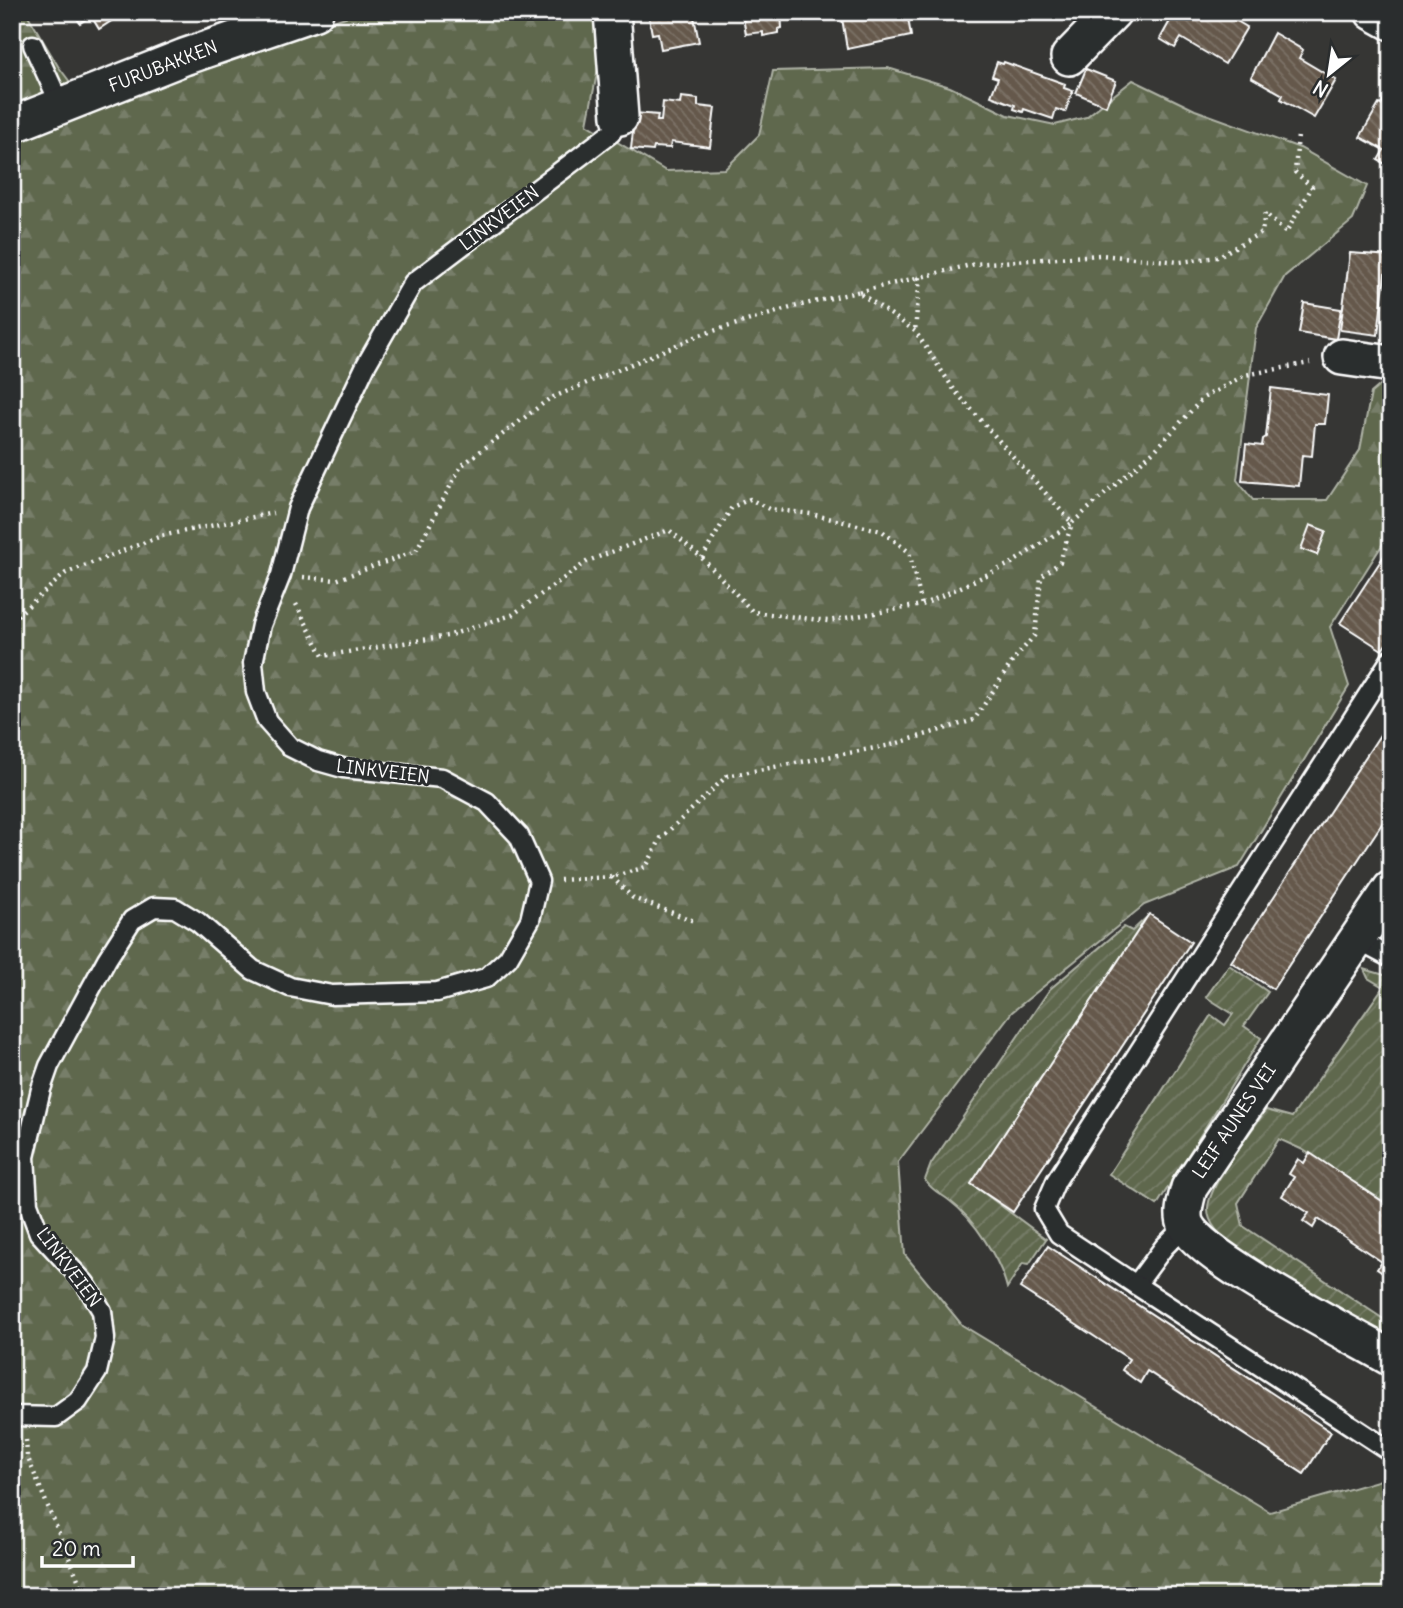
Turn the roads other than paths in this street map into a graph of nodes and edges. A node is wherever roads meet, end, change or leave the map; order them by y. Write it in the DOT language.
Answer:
graph roads {
  1 [pos="315,12"];
  2 [pos="612,12"];
  3 [pos="1113,12"];
  4 [pos="1373,12"];
  5 [pos="1391,22"];
  6 [pos="33,45"];
  7 [pos="1069,57"];
  8 [pos="61,106"];
  9 [pos="620,117"];
  10 [pos="12,125"];
  11 [pos="1342,357"];
  12 [pos="1391,364"];
  13 [pos="1391,659"];
  14 [pos="1391,889"];
  15 [pos="1357,940"];
  16 [pos="1391,958"];
  17 [pos="1186,1225"];
  18 [pos="1136,1285"];
  19 [pos="1391,1358"];
  20 [pos="19,1417"];
  21 [pos="1387,1449"];
  1 -- 8 [label="street, FURUBAKKEN"];
  2 -- 9 [label="street, LINKVEIEN"];
  3 -- 7 [label="street"];
  4 -- 5 [label="street"];
  6 -- 8 [label="lane"];
  8 -- 10 [label="street, FURUBAKKEN"];
  9 -- 20 [label="lane, LINKVEIEN"];
  11 -- 12 [label="street"];
  13 -- 18 [label="lane"];
  14 -- 15 [label="street, LEIF AUNES VEI"];
  15 -- 16 [label="lane"];
  15 -- 17 [label="street, LEIF AUNES VEI"];
  17 -- 18 [label="lane"];
  17 -- 19 [label="street"];
  18 -- 21 [label="lane"];
}
